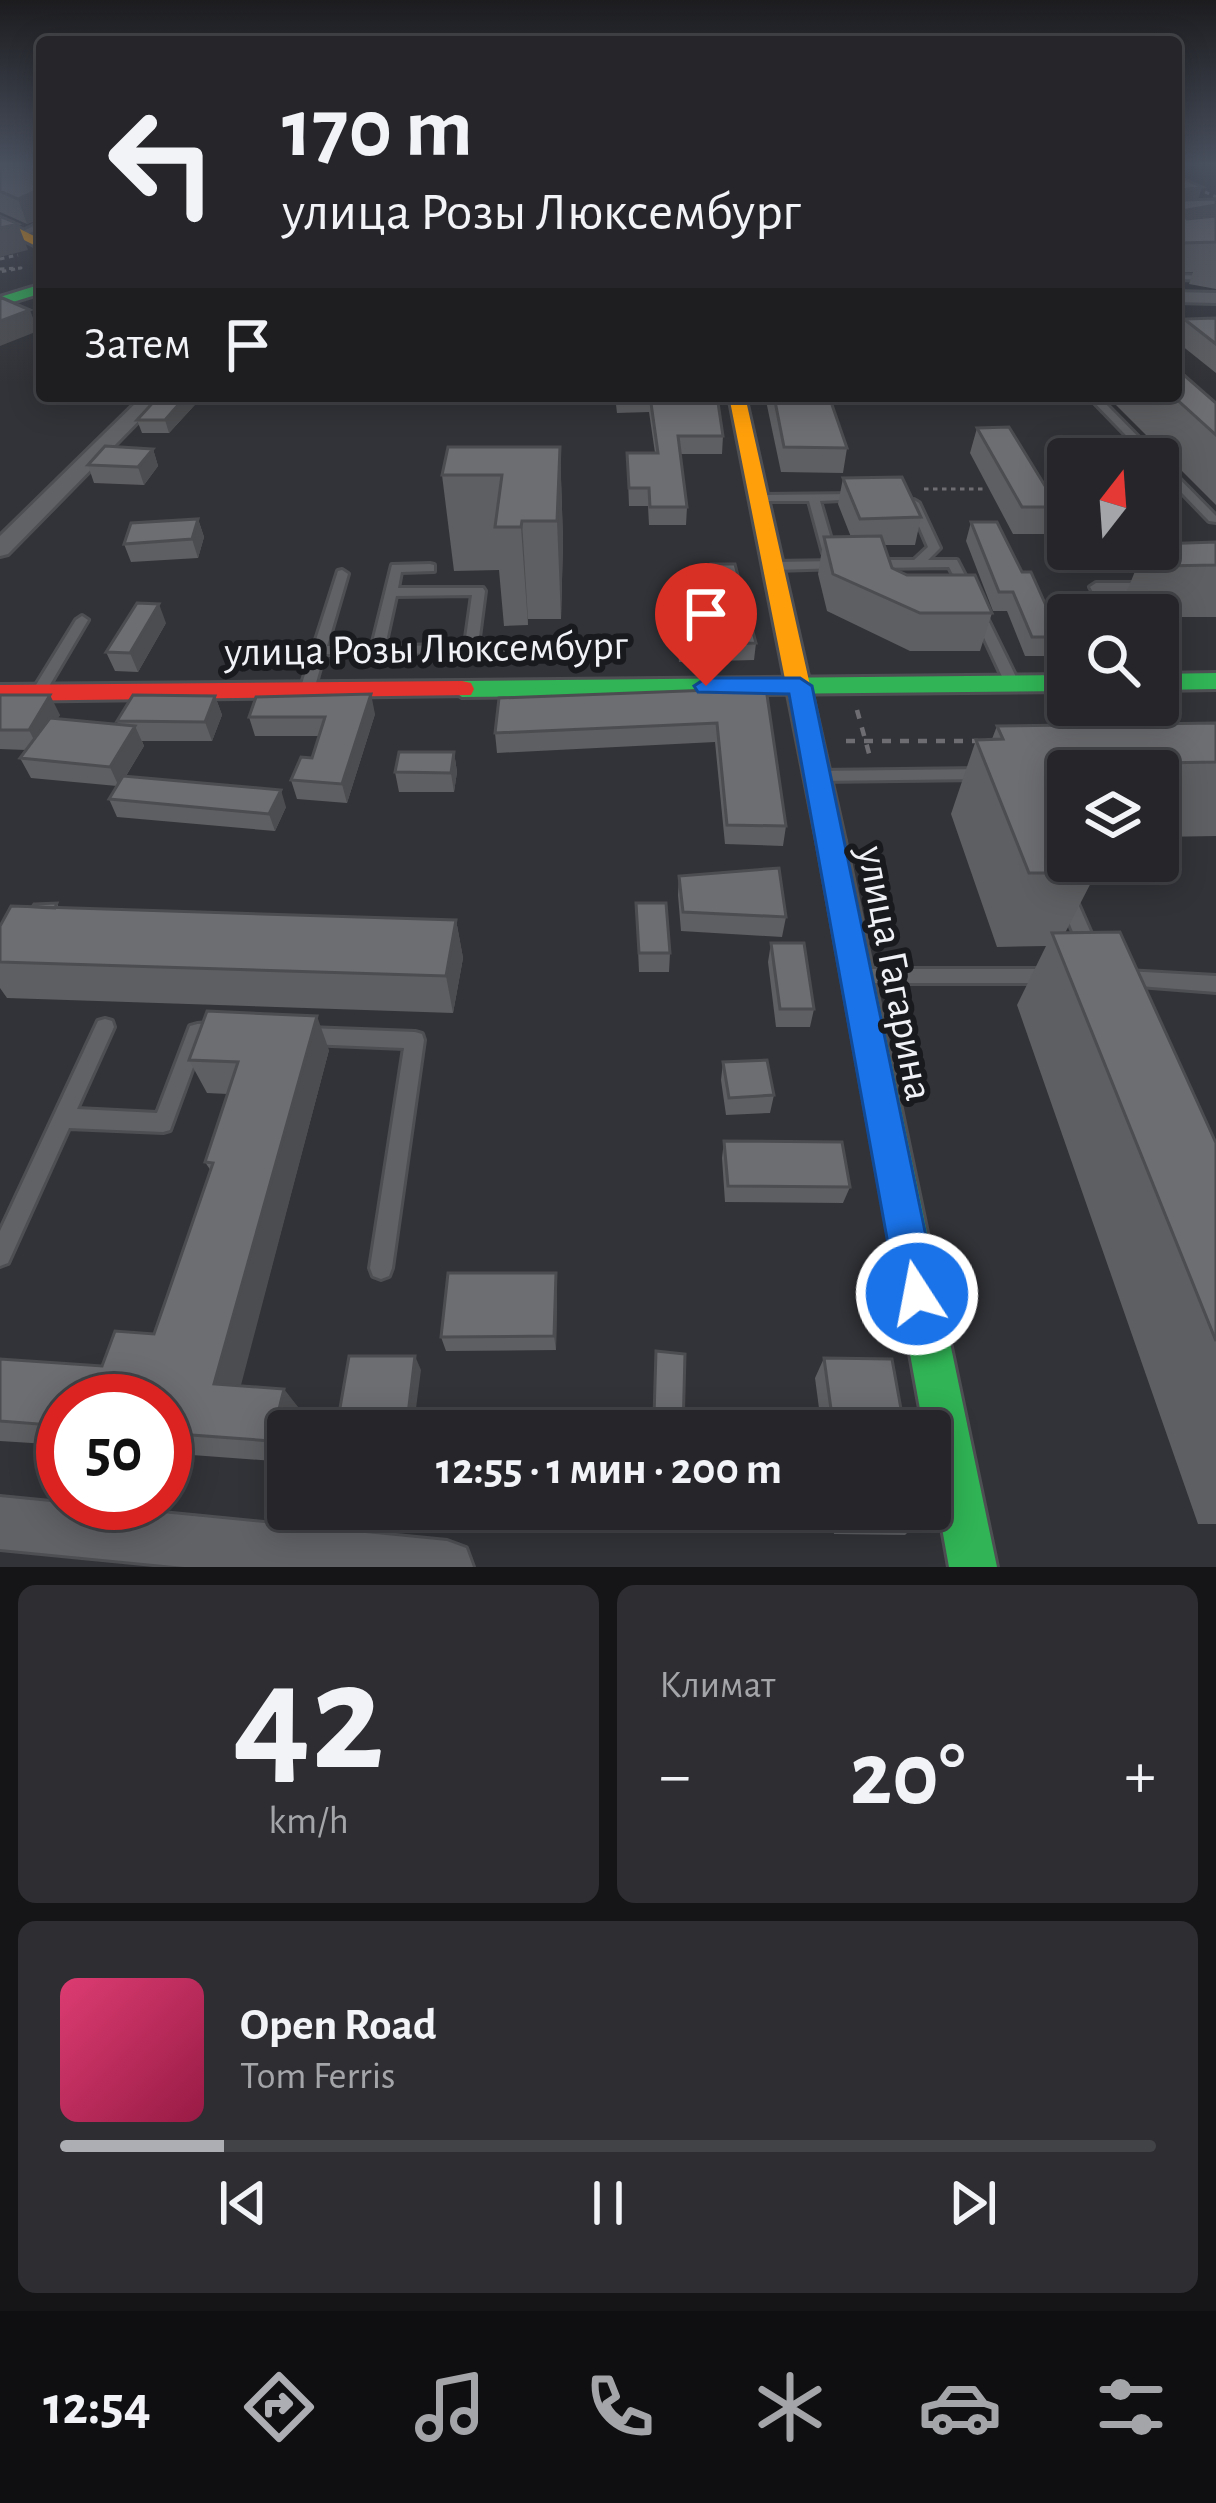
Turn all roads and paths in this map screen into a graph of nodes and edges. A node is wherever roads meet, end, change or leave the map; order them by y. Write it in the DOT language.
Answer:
graph roads {
  1 [pos="0,268"];
  2 [pos="1182,277"];
  3 [pos="1216,278"];
  4 [pos="36,287"];
  5 [pos="1182,297"];
  6 [pos="1216,298"];
  7 [pos="0,299"];
  8 [pos="148,402"];
  9 [pos="737,402"];
  10 [pos="1100,402"];
  11 [pos="1134,438"];
  12 [pos="1179,484"];
  13 [pos="916,489"];
  14 [pos="984,489"];
  15 [pos="891,496"];
  16 [pos="872,497"];
  17 [pos="759,498"];
  18 [pos="814,498"];
  19 [pos="1215,520"];
  20 [pos="0,549"];
  21 [pos="918,563"];
  22 [pos="832,565"];
  23 [pos="774,566"];
  24 [pos="430,568"];
  25 [pos="342,574"];
  26 [pos="1156,587"];
  27 [pos="391,592"];
  28 [pos="1100,594"];
  29 [pos="82,620"];
  30 [pos="574,649"];
  31 [pos="319,650"];
  32 [pos="377,650"];
  33 [pos="471,650"];
  34 [pos="1216,681"];
  35 [pos="1179,682"];
  36 [pos="1012,683"];
  37 [pos="1047,683"];
  38 [pos="800,686"];
  39 [pos="307,690"];
  40 [pos="0,693"];
  41 [pos="38,693"];
  42 [pos="810,740"];
  43 [pos="982,741"];
  44 [pos="1004,774"];
  45 [pos="816,776"];
  46 [pos="1061,882"];
  47 [pos="853,976"];
  48 [pos="1078,976"];
  49 [pos="1216,984"];
  50 [pos="105,1027"];
  51 [pos="241,1033"];
  52 [pos="284,1035"];
  53 [pos="63,1118"];
  54 [pos="0,1255"];
  55 [pos="381,1268"];
  56 [pos="0,1523"];
  57 [pos="367,1562"];
  58 [pos="448,1567"];
  59 [pos="973,1567"];
  1 -- 1 [label="path"];
  2 -- 3 [label="lane"];
  4 -- 7 [label="main road"];
  5 -- 6 [label="street"];
  8 -- 20 [label="street"];
  9 -- 17 [label="main road, улица Гагарина"];
  10 -- 11 [label="lane"];
  12 -- 19 [label="lane"];
  13 -- 14 [label="path"];
  15 -- 21 [label="lane"];
  16 -- 18 [label="lane"];
  17 -- 18 [label="lane"];
  17 -- 23 [label="main road, улица Гагарина"];
  18 -- 22 [label="lane"];
  21 -- 22 [label="lane"];
  21 -- 36 [label="lane"];
  22 -- 23 [label="lane"];
  23 -- 38 [label="main road, улица Гагарина"];
  24 -- 27 [label="lane"];
  25 -- 31 [label="lane"];
  26 -- 28 [label="lane"];
  27 -- 32 [label="lane"];
  27 -- 33 [label="lane"];
  29 -- 41 [label="lane"];
  30 -- 33 [label="lane"];
  31 -- 32 [label="lane"];
  31 -- 39 [label="lane"];
  32 -- 33 [label="lane"];
  34 -- 35 [label="main road"];
  36 -- 37 [label="main road, улица Розы Люксембург"];
  36 -- 38 [label="main road, улица Розы Люксембург"];
  38 -- 39 [label="main road, улица Розы Люксембург"];
  38 -- 42 [label="main road, улица Гагарина"];
  39 -- 41 [label="main road, улица Розы Люксембург"];
  40 -- 41 [label="main road, улица Розы Люксембург"];
  42 -- 43 [label="path"];
  42 -- 45 [label="main road, улица Гагарина"];
  44 -- 45 [label="lane"];
  45 -- 47 [label="main road, улица Гагарина"];
  46 -- 49 [label="lane"];
  47 -- 48 [label="lane"];
  47 -- 59 [label="main road, улица Гагарина"];
  50 -- 53 [label="lane"];
  51 -- 53 [label="lane"];
  52 -- 55 [label="lane"];
  53 -- 54 [label="lane"];
  56 -- 57 [label="street"];
  57 -- 58 [label="street"];
}
